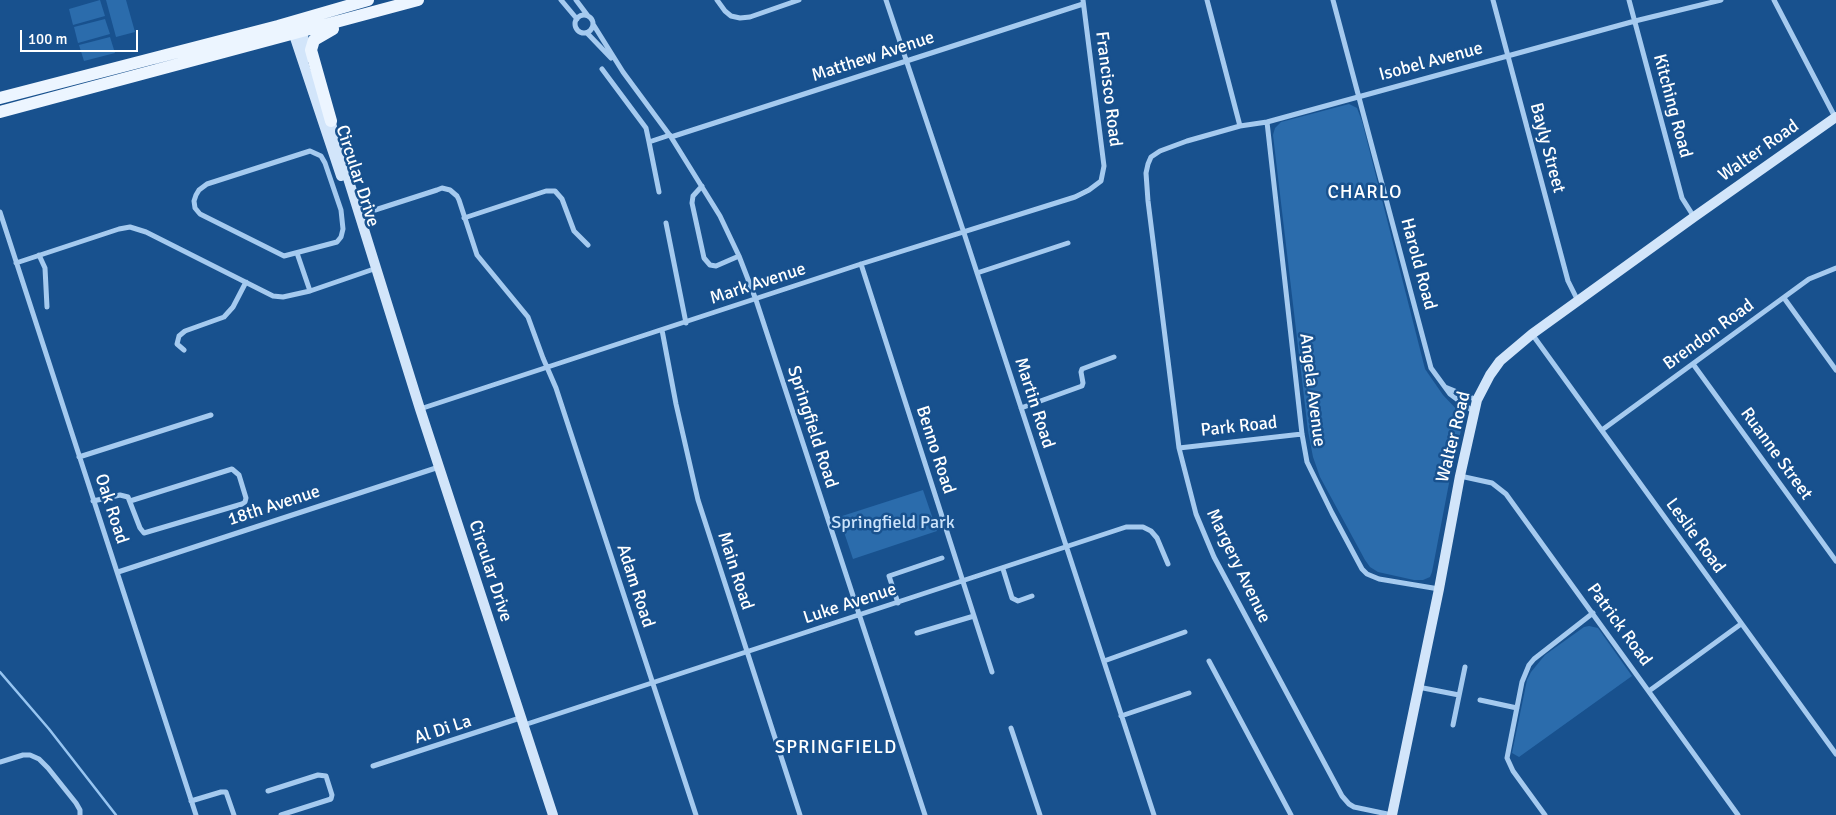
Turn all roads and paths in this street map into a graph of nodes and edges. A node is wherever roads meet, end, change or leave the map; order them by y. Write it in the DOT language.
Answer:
graph roads {
  1 [pos="346,0"];
  2 [pos="368,0"];
  3 [pos="418,0"];
  4 [pos="561,0"];
  5 [pos="576,0"];
  6 [pos="718,0"];
  7 [pos="800,0"];
  8 [pos="886,0"];
  9 [pos="1206,0"];
  10 [pos="1333,0"];
  11 [pos="1493,0"];
  12 [pos="1629,0"];
  13 [pos="1720,0"];
  14 [pos="1774,0"];
  15 [pos="1083,2"];
  16 [pos="334,10"];
  17 [pos="588,16"];
  18 [pos="576,19"];
  19 [pos="348,20"];
  20 [pos="1635,21"];
  21 [pos="593,24"];
  22 [pos="296,27"];
  23 [pos="587,33"];
  24 [pos="1508,55"];
  25 [pos="906,61"];
  26 [pos="602,68"];
  27 [pos="623,72"];
  28 [pos="1359,96"];
  29 [pos="0,98"];
  30 [pos="0,112"];
  31 [pos="1836,118"];
  32 [pos="330,121"];
  33 [pos="1267,122"];
  34 [pos="1240,126"];
  35 [pos="670,136"];
  36 [pos="649,142"];
  37 [pos="1151,157"];
  38 [pos="1101,181"];
  39 [pos="702,186"];
  40 [pos="659,192"];
  41 [pos="375,210"];
  42 [pos="0,212"];
  43 [pos="1694,217"];
  44 [pos="464,218"];
  45 [pos="666,223"];
  46 [pos="964,233"];
  47 [pos="1068,243"];
  48 [pos="588,245"];
  49 [pos="297,253"];
  50 [pos="39,255"];
  51 [pos="739,256"];
  52 [pos="16,264"];
  53 [pos="861,264"];
  54 [pos="1836,268"];
  55 [pos="371,270"];
  56 [pos="977,273"];
  57 [pos="246,282"];
  58 [pos="310,291"];
  59 [pos="1784,298"];
  60 [pos="756,300"];
  61 [pos="1578,302"];
  62 [pos="47,307"];
  63 [pos="686,323"];
  64 [pos="662,330"];
  65 [pos="1532,334"];
  66 [pos="397,337"];
  67 [pos="184,350"];
  68 [pos="1114,357"];
  69 [pos="1693,364"];
  70 [pos="547,366"];
  71 [pos="1836,370"];
  72 [pos="1445,386"];
  73 [pos="1477,400"];
  74 [pos="1021,408"];
  75 [pos="420,409"];
  76 [pos="1474,412"];
  77 [pos="211,415"];
  78 [pos="1602,430"];
  79 [pos="1302,434"];
  80 [pos="1178,448"];
  81 [pos="79,457"];
  82 [pos="439,467"];
  83 [pos="1460,476"];
  84 [pos="93,501"];
  85 [pos="130,501"];
  86 [pos="1066,548"];
  87 [pos="942,558"];
  88 [pos="1836,562"];
  89 [pos="1168,564"];
  90 [pos="1002,569"];
  91 [pos="118,572"];
  92 [pos="963,582"];
  93 [pos="1438,589"];
  94 [pos="1032,596"];
  95 [pos="898,603"];
  96 [pos="1593,613"];
  97 [pos="859,616"];
  98 [pos="974,616"];
  99 [pos="1741,624"];
  100 [pos="1185,632"];
  101 [pos="917,633"];
  102 [pos="747,652"];
  103 [pos="1104,661"];
  104 [pos="1209,661"];
  105 [pos="1465,666"];
  106 [pos="992,672"];
  107 [pos="652,683"];
  108 [pos="1418,687"];
  109 [pos="1649,691"];
  110 [pos="1189,692"];
  111 [pos="1459,695"];
  112 [pos="1480,700"];
  113 [pos="1517,708"];
  114 [pos="1122,716"];
  115 [pos="522,722"];
  116 [pos="1453,725"];
  117 [pos="1011,728"];
  118 [pos="1835,750"];
  119 [pos="0,762"];
  120 [pos="373,766"];
  121 [pos="268,790"];
  122 [pos="191,800"];
  123 [pos="80,815"];
  124 [pos="196,815"];
  125 [pos="234,815"];
  126 [pos="281,815"];
  127 [pos="553,815"];
  128 [pos="696,815"];
  129 [pos="800,815"];
  130 [pos="925,815"];
  131 [pos="1040,815"];
  132 [pos="1154,815"];
  133 [pos="1291,815"];
  134 [pos="1392,815"];
  135 [pos="1544,815"];
  136 [pos="1738,815"];
  1 -- 16 [label="main road"];
  2 -- 16 [label="main road"];
  3 -- 19 [label="main road"];
  4 -- 18 [label="street"];
  5 -- 17 [label="street"];
  6 -- 7 [label="street"];
  8 -- 25 [label="street, Martin Road"];
  9 -- 34 [label="street"];
  10 -- 28 [label="street, Harold Road"];
  11 -- 24 [label="street, Bayly Street"];
  12 -- 20 [label="street, Kitching Road"];
  13 -- 20 [label="street, Isobel Avenue"];
  14 -- 31 [label="street"];
  15 -- 25 [label="street, Matthew Avenue"];
  15 -- 38 [label="street, Francisco Road"];
  16 -- 22 [label="main road"];
  17 -- 18 [label="street"];
  17 -- 21 [label="street"];
  18 -- 23 [label="street"];
  19 -- 22 [label="main road"];
  19 -- 32 [label="main road"];
  20 -- 24 [label="street, Isobel Avenue"];
  20 -- 43 [label="street, Kitching Road"];
  21 -- 23 [label="street"];
  21 -- 27 [label="street, Springfield Road"];
  22 -- 29 [label="main road"];
  22 -- 30 [label="main road"];
  22 -- 32 [label="street, Circular Drive"];
  22 -- 55 [label="street, Circular Drive"];
  23 -- 27 [label="street, Springfield Road"];
  24 -- 28 [label="street, Isobel Avenue"];
  24 -- 61 [label="street, Bayly Street"];
  25 -- 35 [label="street, Matthew Avenue"];
  25 -- 46 [label="street, Martin Road"];
  26 -- 36 [label="street"];
  27 -- 35 [label="street, Springfield Road"];
  28 -- 33 [label="street, Isobel Avenue"];
  28 -- 72 [label="street, Harold Road"];
  31 -- 43 [label="street, Walter Road"];
  32 -- 66 [label="street, Circular Drive"];
  33 -- 34 [label="street, Isobel Avenue"];
  33 -- 79 [label="street, Angela Avenue"];
  34 -- 37 [label="street, Isobel Avenue"];
  35 -- 36 [label="street, Matthew Avenue"];
  35 -- 39 [label="street, Springfield Road"];
  36 -- 40 [label="street"];
  37 -- 80 [label="street, Margery Avenue"];
  38 -- 46 [label="street, Mark Avenue"];
  39 -- 51 [label="street, Springfield Road"];
  39 -- 51 [label="street"];
  41 -- 44 [label="street, Adam Road"];
  42 -- 52 [label="street, Oak Road"];
  43 -- 61 [label="street, Walter Road"];
  44 -- 48 [label="street"];
  44 -- 70 [label="street, Adam Road"];
  45 -- 63 [label="street"];
  46 -- 53 [label="street, Mark Avenue"];
  46 -- 56 [label="street, Martin Road"];
  47 -- 56 [label="street"];
  49 -- 49 [label="street"];
  49 -- 58 [label="street"];
  50 -- 52 [label="street"];
  50 -- 57 [label="street"];
  50 -- 62 [label="street"];
  51 -- 60 [label="street, Springfield Road"];
  52 -- 81 [label="street, Oak Road"];
  53 -- 60 [label="street, Mark Avenue"];
  53 -- 92 [label="street, Benno Road"];
  54 -- 59 [label="street, Brendon Road"];
  55 -- 58 [label="street"];
  55 -- 66 [label="street, Circular Drive"];
  56 -- 74 [label="street, Martin Road"];
  57 -- 58 [label="street"];
  57 -- 67 [label="street"];
  59 -- 69 [label="street, Brendon Road"];
  59 -- 71 [label="street"];
  60 -- 63 [label="street, Mark Avenue"];
  60 -- 97 [label="street, Springfield Road"];
  61 -- 65 [label="street, Walter Road"];
  63 -- 64 [label="street, Mark Avenue"];
  64 -- 70 [label="street, Mark Avenue"];
  64 -- 102 [label="street, Main Road"];
  65 -- 73 [label="street, Walter Road"];
  65 -- 78 [label="street, Leslie Road"];
  66 -- 75 [label="street, Circular Drive"];
  68 -- 74 [label="street"];
  69 -- 78 [label="street, Brendon Road"];
  69 -- 88 [label="street, Ruanne Street"];
  70 -- 75 [label="street, Mark Avenue"];
  70 -- 107 [label="street, Adam Road"];
  72 -- 73 [label="street"];
  72 -- 76 [label="street, Harold Road"];
  73 -- 76 [label="street, Walter Road"];
  74 -- 86 [label="street, Martin Road"];
  75 -- 82 [label="street, Circular Drive"];
  76 -- 83 [label="street, Walter Road"];
  77 -- 81 [label="street"];
  78 -- 99 [label="street, Leslie Road"];
  79 -- 80 [label="street, Park Road"];
  79 -- 93 [label="street, Angela Avenue"];
  80 -- 134 [label="street, Margery Avenue"];
  81 -- 84 [label="street, Oak Road"];
  82 -- 91 [label="street, 18th Avenue"];
  82 -- 115 [label="street, Circular Drive"];
  83 -- 93 [label="street, Walter Road"];
  83 -- 96 [label="street, Patrick Road"];
  84 -- 85 [label="street"];
  84 -- 91 [label="street, Oak Road"];
  85 -- 85 [label="street"];
  86 -- 89 [label="street, Luke Avenue"];
  86 -- 90 [label="street, Luke Avenue"];
  86 -- 103 [label="street, Martin Road"];
  87 -- 95 [label="street"];
  90 -- 92 [label="street, Luke Avenue"];
  90 -- 94 [label="street"];
  91 -- 122 [label="street, Oak Road"];
  92 -- 95 [label="street, Luke Avenue"];
  92 -- 98 [label="street, Benno Road"];
  93 -- 108 [label="street, Walter Road"];
  95 -- 97 [label="street, Luke Avenue"];
  96 -- 109 [label="street, Patrick Road"];
  96 -- 113 [label="street"];
  97 -- 102 [label="street, Luke Avenue"];
  97 -- 130 [label="street, Springfield Road"];
  98 -- 101 [label="street"];
  98 -- 106 [label="street, Benno Road"];
  99 -- 109 [label="street"];
  99 -- 118 [label="street, Leslie Road"];
  100 -- 103 [label="street"];
  102 -- 107 [label="street, Luke Avenue"];
  102 -- 129 [label="street, Main Road"];
  103 -- 114 [label="street, Martin Road"];
  104 -- 133 [label="street"];
  105 -- 111 [label="street"];
  107 -- 115 [label="street, Luke Avenue"];
  107 -- 128 [label="street, Adam Road"];
  108 -- 111 [label="street"];
  108 -- 134 [label="street, Walter Road"];
  109 -- 136 [label="street, Patrick Road"];
  110 -- 114 [label="street"];
  111 -- 116 [label="street"];
  112 -- 113 [label="street"];
  113 -- 135 [label="street"];
  114 -- 132 [label="street, Martin Road"];
  115 -- 120 [label="street, Al Di La"];
  115 -- 127 [label="street, Circular Drive"];
  117 -- 131 [label="street"];
  119 -- 123 [label="street"];
  121 -- 126 [label="street"];
  122 -- 124 [label="street, Oak Road"];
  122 -- 125 [label="street"];
}
